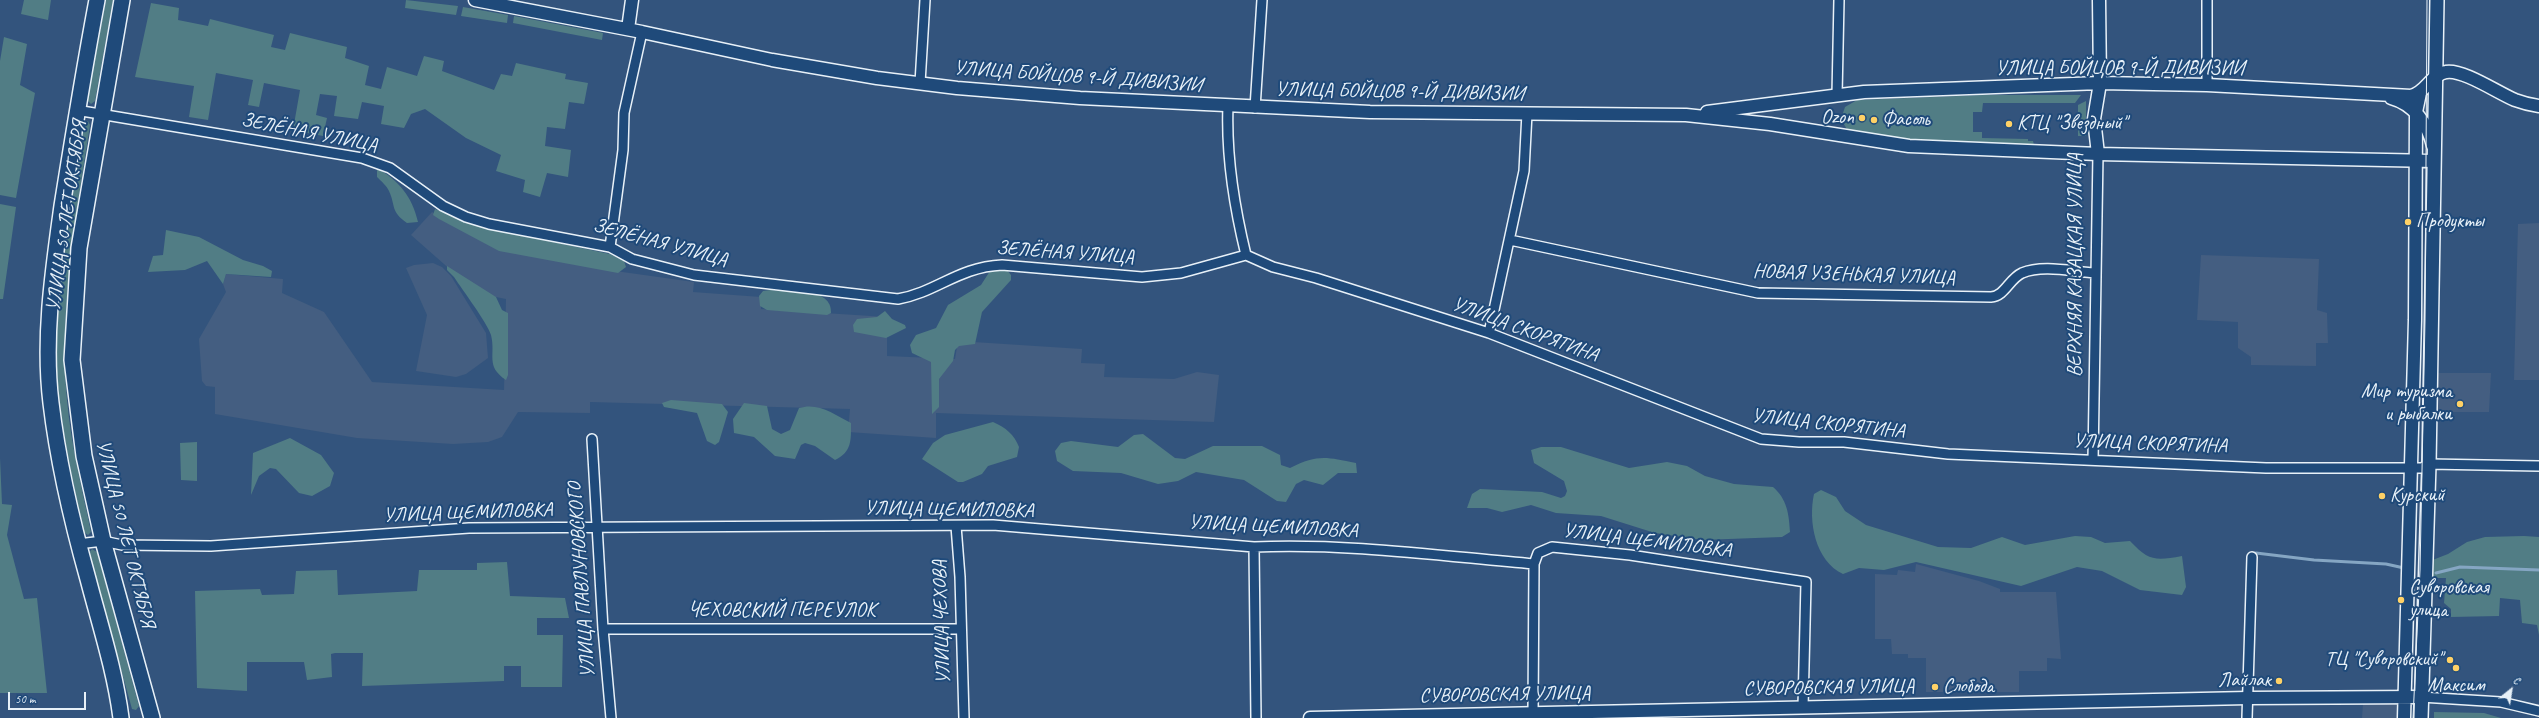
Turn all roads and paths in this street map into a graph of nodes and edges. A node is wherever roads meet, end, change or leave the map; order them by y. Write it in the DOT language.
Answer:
graph roads {
  1 [pos="97,0"];
  2 [pos="122,0"];
  3 [pos="475,0"];
  4 [pos="632,0"];
  5 [pos="925,0"];
  6 [pos="1262,0"];
  7 [pos="1839,0"];
  8 [pos="2099,0"];
  9 [pos="2207,0"];
  10 [pos="2436,0"];
  11 [pos="628,29"];
  12 [pos="642,32"];
  13 [pos="2437,76"];
  14 [pos="920,83"];
  15 [pos="2100,83"];
  16 [pos="2207,85"];
  17 [pos="2420,93"];
  18 [pos="1837,95"];
  19 [pos="2373,95"];
  20 [pos="1228,106"];
  21 [pos="2539,106"];
  22 [pos="1255,108"];
  23 [pos="76,110"];
  24 [pos="2416,112"];
  25 [pos="1527,113"];
  26 [pos="101,115"];
  27 [pos="1686,115"];
  28 [pos="2098,154"];
  29 [pos="2434,156"];
  30 [pos="2414,160"];
  31 [pos="1510,240"];
  32 [pos="610,247"];
  33 [pos="1246,255"];
  34 [pos="2096,274"];
  35 [pos="1489,333"];
  36 [pos="592,439"];
  37 [pos="2093,460"];
  38 [pos="2429,464"];
  39 [pos="2539,466"];
  40 [pos="2412,468"];
  41 [pos="956,526"];
  42 [pos="597,528"];
  43 [pos="102,541"];
  44 [pos="78,544"];
  45 [pos="1254,547"];
  46 [pos="2252,557"];
  47 [pos="1534,564"];
  48 [pos="603,629"];
  49 [pos="961,630"];
  50 [pos="2404,696"];
  51 [pos="2422,697"];
  52 [pos="2248,698"];
  53 [pos="2539,710"];
  54 [pos="1803,712"];
  55 [pos="1534,716"];
  56 [pos="121,718"];
  57 [pos="152,718"];
  58 [pos="611,718"];
  59 [pos="964,718"];
  60 [pos="1256,718"];
  61 [pos="1310,718"];
  62 [pos="2247,718"];
  63 [pos="2404,718"];
  64 [pos="2421,718"];
  1 -- 23 [label="main road, УЛИЦА 50 ЛЕТ ОКТЯБРЯ"];
  2 -- 26 [label="main road, УЛИЦА 50 ЛЕТ ОКТЯБРЯ"];
  3 -- 11 [label="street, УЛИЦА БОЙЦОВ 9-Й ДИВИЗИИ"];
  4 -- 11 [label="street"];
  5 -- 14 [label="street"];
  6 -- 22 [label="street"];
  7 -- 18 [label="street"];
  8 -- 15 [label="street, ВЕРХНЯЯ КАЗАЦКАЯ УЛИЦА"];
  9 -- 16 [label="street"];
  10 -- 13 [label="main road"];
  11 -- 12 [label="street, УЛИЦА БОЙЦОВ 9-Й ДИВИЗИИ"];
  12 -- 14 [label="street, УЛИЦА БОЙЦОВ 9-Й ДИВИЗИИ"];
  12 -- 32 [label="street"];
  13 -- 17 [label="street"];
  13 -- 21 [label="street"];
  13 -- 29 [label="main road"];
  14 -- 20 [label="street, УЛИЦА БОЙЦОВ 9-Й ДИВИЗИИ"];
  15 -- 16 [label="street, УЛИЦА БОЙЦОВ 9-Й ДИВИЗИИ"];
  15 -- 18 [label="street, УЛИЦА БОЙЦОВ 9-Й ДИВИЗИИ"];
  15 -- 28 [label="street, ВЕРХНЯЯ КАЗАЦКАЯ УЛИЦА"];
  16 -- 19 [label="street, УЛИЦА БОЙЦОВ 9-Й ДИВИЗИИ"];
  17 -- 19 [label="street, УЛИЦА БОЙЦОВ 9-Й ДИВИЗИИ"];
  17 -- 24 [label="street"];
  18 -- 27 [label="street, УЛИЦА БОЙЦОВ 9-Й ДИВИЗИИ"];
  19 -- 24 [label="street"];
  20 -- 22 [label="street, УЛИЦА БОЙЦОВ 9-Й ДИВИЗИИ"];
  20 -- 33 [label="street"];
  22 -- 25 [label="street, УЛИЦА БОЙЦОВ 9-Й ДИВИЗИИ"];
  23 -- 26 [label="street, ЗЕЛЁНАЯ УЛИЦА"];
  23 -- 44 [label="main road, УЛИЦА 50 ЛЕТ ОКТЯБРЯ"];
  24 -- 29 [label="street"];
  24 -- 30 [label="street"];
  25 -- 27 [label="street, УЛИЦА БОЙЦОВ 9-Й ДИВИЗИИ"];
  25 -- 31 [label="street"];
  26 -- 32 [label="street, ЗЕЛЁНАЯ УЛИЦА"];
  26 -- 43 [label="main road, УЛИЦА 50 ЛЕТ ОКТЯБРЯ"];
  27 -- 28 [label="street, УЛИЦА БОЙЦОВ 9-Й ДИВИЗИИ"];
  28 -- 30 [label="street, УЛИЦА БОЙЦОВ 9-Й ДИВИЗИИ"];
  28 -- 34 [label="street, ВЕРХНЯЯ КАЗАЦКАЯ УЛИЦА"];
  29 -- 30 [label="street, УЛИЦА БОЙЦОВ 9-Й ДИВИЗИИ"];
  29 -- 38 [label="main road"];
  30 -- 40 [label="street"];
  31 -- 34 [label="street, НОВАЯ УЗЕНЬКАЯ УЛИЦА"];
  31 -- 35 [label="street"];
  32 -- 33 [label="street, ЗЕЛЁНАЯ УЛИЦА"];
  33 -- 35 [label="street, УЛИЦА СКОРЯТИНА"];
  34 -- 37 [label="street, ВЕРХНЯЯ КАЗАЦКАЯ УЛИЦА"];
  35 -- 37 [label="street, УЛИЦА СКОРЯТИНА"];
  36 -- 42 [label="street, УЛИЦА ПАВЛУНОВСКОГО"];
  37 -- 40 [label="street, УЛИЦА СКОРЯТИНА"];
  38 -- 39 [label="street, УЛИЦА СКОРЯТИНА"];
  38 -- 40 [label="street, УЛИЦА СКОРЯТИНА"];
  38 -- 51 [label="main road"];
  40 -- 50 [label="street"];
  41 -- 42 [label="street, УЛИЦА ЩЕМИЛОВКА"];
  41 -- 45 [label="street, УЛИЦА ЩЕМИЛОВКА"];
  41 -- 49 [label="street, УЛИЦА ЧЕХОВА"];
  42 -- 43 [label="street, УЛИЦА ЩЕМИЛОВКА"];
  42 -- 48 [label="street, УЛИЦА ПАВЛУНОВСКОГО"];
  43 -- 44 [label="street, УЛИЦА ЩЕМИЛОВКА"];
  43 -- 57 [label="main road, УЛИЦА 50 ЛЕТ ОКТЯБРЯ"];
  44 -- 56 [label="main road, УЛИЦА 50 ЛЕТ ОКТЯБРЯ"];
  45 -- 47 [label="street, УЛИЦА ЩЕМИЛОВКА"];
  45 -- 60 [label="street"];
  46 -- 52 [label="street"];
  47 -- 54 [label="street, УЛИЦА ЩЕМИЛОВКА"];
  47 -- 55 [label="street"];
  48 -- 49 [label="street, ЧЕХОВСКИЙ ПЕРЕУЛОК"];
  48 -- 58 [label="street, УЛИЦА ПАВЛУНОВСКОГО"];
  49 -- 59 [label="street, УЛИЦА ЧЕХОВА"];
  50 -- 51 [label="street, СУВОРОВСКАЯ УЛИЦА"];
  50 -- 52 [label="street, СУВОРОВСКАЯ УЛИЦА"];
  50 -- 63 [label="street"];
  51 -- 53 [label="street, СУВОРОВСКАЯ УЛИЦА"];
  51 -- 64 [label="main road"];
  52 -- 54 [label="street, СУВОРОВСКАЯ УЛИЦА"];
  52 -- 62 [label="street"];
  54 -- 55 [label="street, СУВОРОВСКАЯ УЛИЦА"];
  55 -- 61 [label="street, СУВОРОВСКАЯ УЛИЦА"];
}
